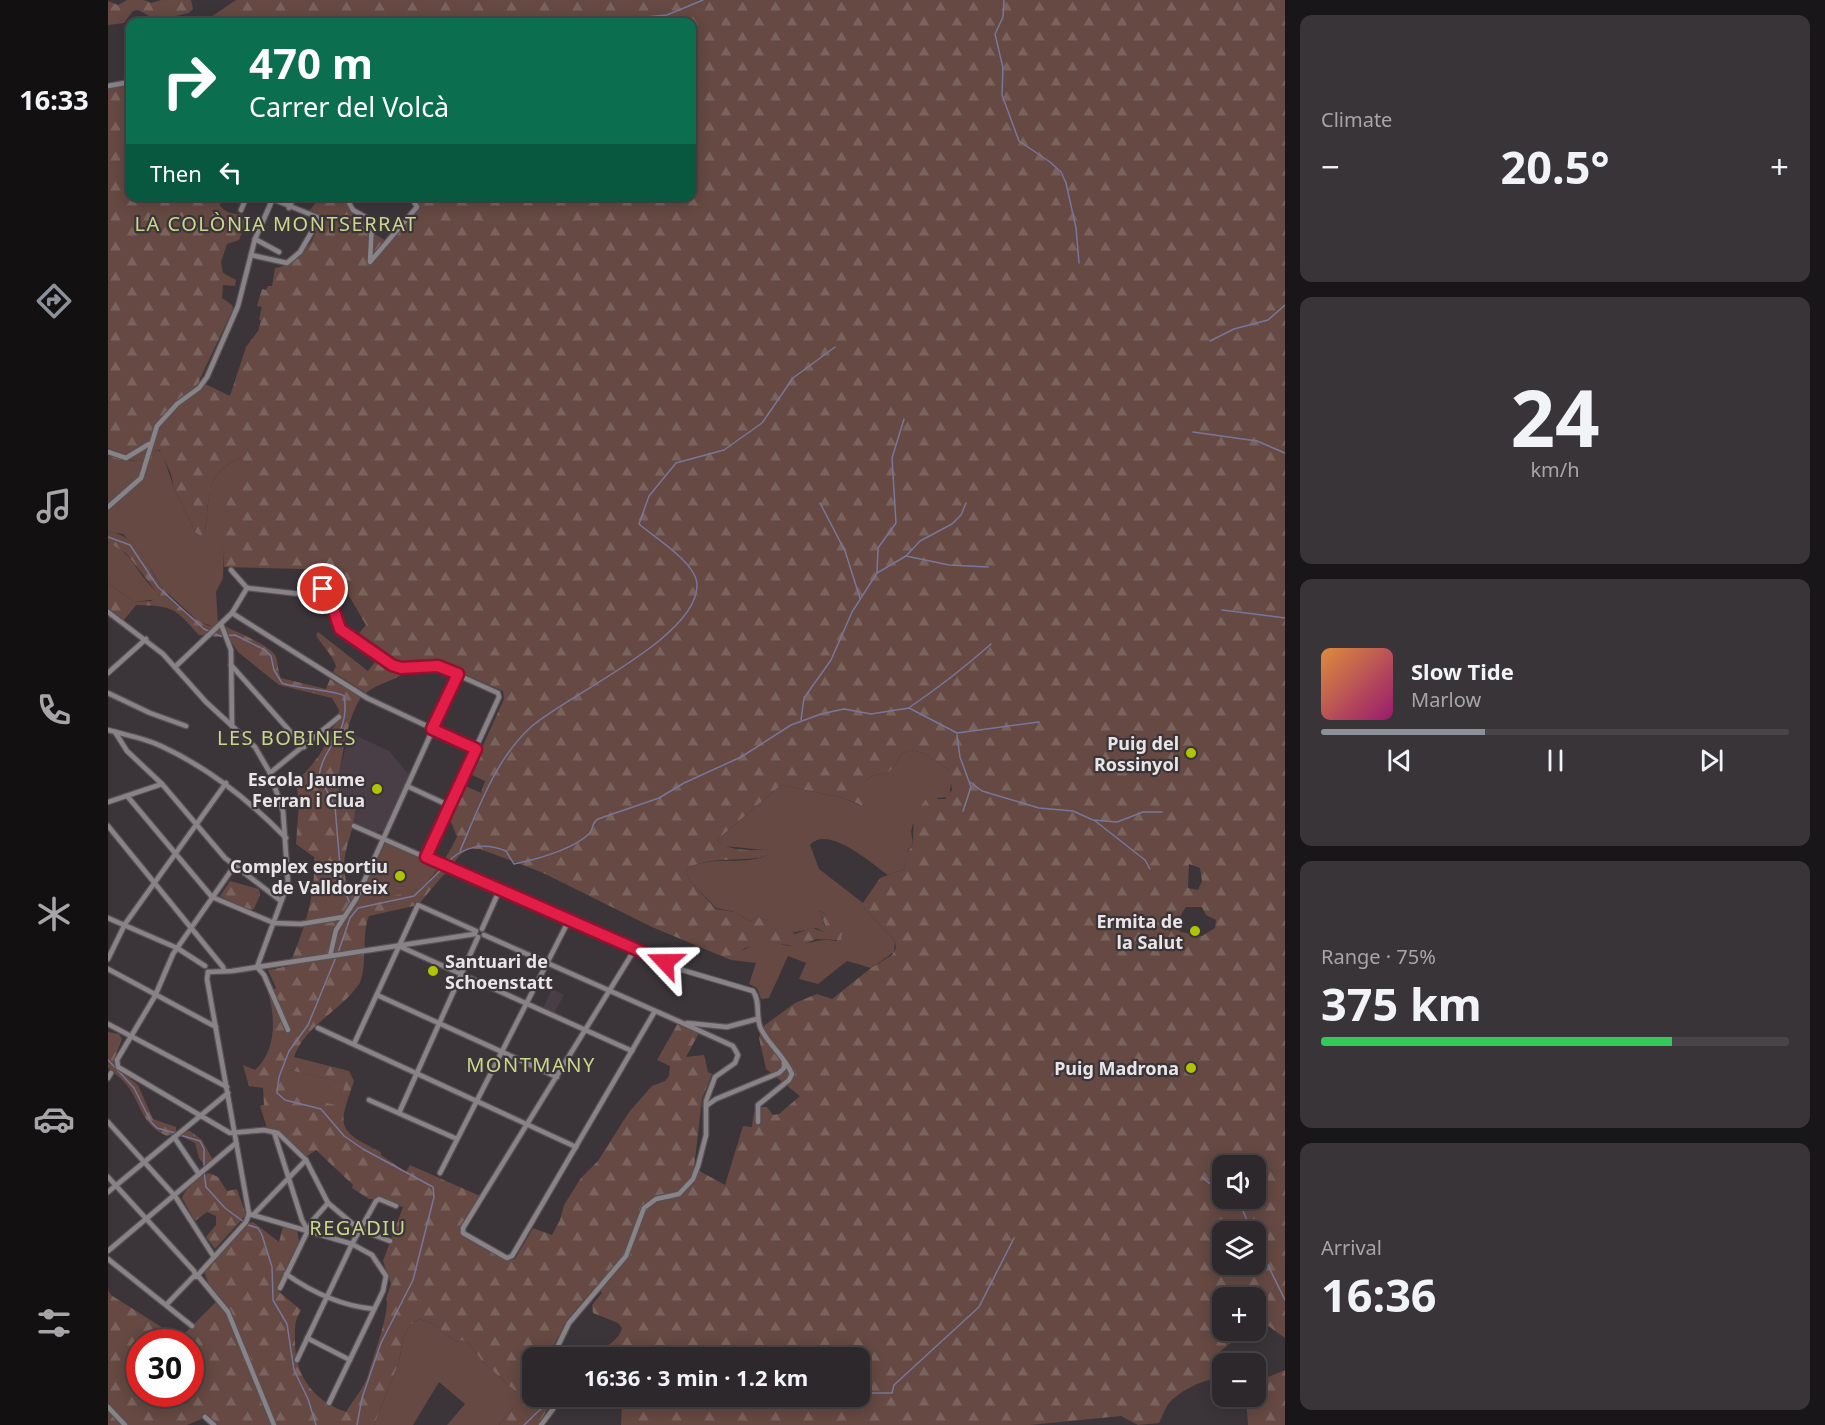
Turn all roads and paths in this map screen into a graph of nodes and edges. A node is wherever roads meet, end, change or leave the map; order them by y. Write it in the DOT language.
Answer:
graph roads {
  1 [pos="126,83"];
  2 [pos="108,86"];
  3 [pos="245,201"];
  4 [pos="272,201"];
  5 [pos="278,201"];
  6 [pos="292,201"];
  7 [pos="348,201"];
  8 [pos="414,201"];
  9 [pos="289,208"];
  10 [pos="241,210"];
  11 [pos="255,239"];
  12 [pos="279,252"];
  13 [pos="251,255"];
  14 [pos="149,444"];
  15 [pos="108,452"];
  16 [pos="108,507"];
  17 [pos="231,570"];
  18 [pos="247,588"];
  19 [pos="108,612"];
  20 [pos="232,613"];
  21 [pos="221,624"];
  22 [pos="146,639"];
  23 [pos="231,665"];
  24 [pos="175,667"];
  25 [pos="109,671"];
  26 [pos="458,674"];
  27 [pos="108,693"];
  28 [pos="339,717"];
  29 [pos="186,726"];
  30 [pos="232,726"];
  31 [pos="432,729"];
  32 [pos="108,730"];
  33 [pos="116,732"];
  34 [pos="304,747"];
  35 [pos="476,749"];
  36 [pos="270,773"];
  37 [pos="226,783"];
  38 [pos="162,784"];
  39 [pos="407,786"];
  40 [pos="128,797"];
  41 [pos="108,802"];
  42 [pos="450,806"];
  43 [pos="196,825"];
  44 [pos="108,826"];
  45 [pos="354,826"];
  46 [pos="286,838"];
  47 [pos="383,839"];
  48 [pos="175,854"];
  49 [pos="426,857"];
  50 [pos="235,865"];
  51 [pos="155,883"];
  52 [pos="500,890"];
  53 [pos="212,897"];
  54 [pos="281,901"];
  55 [pos="343,917"];
  56 [pos="108,918"];
  57 [pos="569,920"];
  58 [pos="274,923"];
  59 [pos="125,924"];
  60 [pos="191,928"];
  61 [pos="482,928"];
  62 [pos="476,934"];
  63 [pos="484,935"];
  64 [pos="398,945"];
  65 [pos="177,948"];
  66 [pos="635,949"];
  67 [pos="330,956"];
  68 [pos="216,958"];
  69 [pos="108,959"];
  70 [pos="547,963"];
  71 [pos="212,964"];
  72 [pos="205,966"];
  73 [pos="257,967"];
  74 [pos="108,969"];
  75 [pos="217,970"];
  76 [pos="224,971"];
  77 [pos="208,972"];
  78 [pos="461,973"];
  79 [pos="609,991"];
  80 [pos="377,995"];
  81 [pos="155,996"];
  82 [pos="527,1003"];
  83 [pos="655,1011"];
  84 [pos="757,1019"];
  85 [pos="678,1021"];
  86 [pos="439,1023"];
  87 [pos="108,1024"];
  88 [pos="216,1027"];
  89 [pos="318,1028"];
  90 [pos="586,1029"];
  91 [pos="288,1030"];
  92 [pos="131,1037"];
  93 [pos="354,1044"];
  94 [pos="632,1051"];
  95 [pos="502,1052"];
  96 [pos="784,1061"];
  97 [pos="417,1073"];
  98 [pos="557,1077"];
  99 [pos="227,1090"];
  100 [pos="369,1100"];
  101 [pos="477,1100"];
  102 [pos="706,1106"];
  103 [pos="399,1113"];
  104 [pos="199,1116"];
  105 [pos="108,1122"];
  106 [pos="758,1122"];
  107 [pos="528,1124"];
  108 [pos="274,1132"];
  109 [pos="235,1134"];
  110 [pos="174,1137"];
  111 [pos="457,1139"];
  112 [pos="236,1143"];
  113 [pos="576,1147"];
  114 [pos="306,1160"];
  115 [pos="144,1162"];
  116 [pos="440,1173"];
  117 [pos="199,1174"];
  118 [pos="108,1176"];
  119 [pos="288,1179"];
  120 [pos="116,1185"];
  121 [pos="108,1192"];
  122 [pos="174,1195"];
  123 [pos="328,1203"];
  124 [pos="396,1206"];
  125 [pos="252,1214"];
  126 [pos="146,1219"];
  127 [pos="308,1230"];
  128 [pos="360,1230"];
  129 [pos="390,1241"];
  130 [pos="352,1244"];
  131 [pos="108,1251"];
  132 [pos="214,1257"];
  133 [pos="108,1259"];
  134 [pos="196,1274"];
  135 [pos="286,1274"];
  136 [pos="280,1288"];
  137 [pos="327,1298"];
  138 [pos="167,1304"];
  139 [pos="374,1309"];
  140 [pos="192,1326"];
  141 [pos="308,1338"];
  142 [pos="557,1347"];
  143 [pos="297,1359"];
  144 [pos="350,1360"];
  145 [pos="329,1403"];
  146 [pos="108,1407"];
  147 [pos="552,1407"];
  148 [pos="205,1417"];
  149 [pos="125,1425"];
  150 [pos="214,1425"];
  151 [pos="274,1425"];
  152 [pos="541,1425"];
  1 -- 2 [label="street"];
  3 -- 10 [label="street"];
  4 -- 11 [label="street"];
  5 -- 9 [label="street"];
  6 -- 9 [label="street"];
  7 -- 8 [label="street"];
  9 -- 13 [label="street"];
  11 -- 12 [label="street"];
  11 -- 13 [label="street"];
  13 -- 14 [label="street"];
  14 -- 15 [label="street"];
  14 -- 16 [label="street"];
  17 -- 18 [label="street"];
  18 -- 20 [label="street"];
  18 -- 26 [label="street"];
  19 -- 22 [label="street"];
  20 -- 21 [label="street"];
  20 -- 31 [label="street"];
  21 -- 23 [label="street"];
  21 -- 24 [label="street"];
  22 -- 24 [label="street"];
  22 -- 25 [label="street"];
  23 -- 30 [label="street"];
  23 -- 34 [label="street"];
  24 -- 30 [label="street"];
  26 -- 31 [label="street"];
  26 -- 35 [label="street"];
  27 -- 29 [label="street"];
  28 -- 34 [label="street"];
  30 -- 36 [label="street"];
  31 -- 35 [label="street"];
  31 -- 39 [label="street"];
  32 -- 33 [label="street"];
  33 -- 37 [label="street"];
  33 -- 38 [label="street"];
  34 -- 36 [label="street"];
  35 -- 42 [label="street"];
  36 -- 46 [label="street"];
  37 -- 43 [label="street"];
  37 -- 46 [label="street"];
  38 -- 40 [label="street"];
  38 -- 43 [label="street"];
  39 -- 42 [label="street"];
  39 -- 47 [label="street"];
  40 -- 41 [label="street"];
  40 -- 48 [label="street"];
  42 -- 49 [label="street"];
  43 -- 48 [label="street"];
  43 -- 50 [label="street"];
  44 -- 51 [label="street"];
  45 -- 47 [label="street"];
  46 -- 54 [label="street"];
  47 -- 49 [label="street"];
  47 -- 55 [label="street"];
  48 -- 51 [label="street"];
  48 -- 53 [label="street"];
  49 -- 52 [label="street"];
  50 -- 53 [label="street"];
  50 -- 54 [label="street"];
  51 -- 59 [label="street"];
  51 -- 60 [label="street"];
  52 -- 57 [label="street"];
  52 -- 61 [label="street"];
  53 -- 58 [label="street"];
  53 -- 60 [label="street"];
  54 -- 58 [label="street"];
  55 -- 58 [label="street"];
  55 -- 67 [label="street"];
  56 -- 59 [label="street"];
  57 -- 66 [label="street"];
  57 -- 70 [label="street"];
  58 -- 73 [label="street"];
  59 -- 65 [label="street"];
  59 -- 69 [label="street"];
  60 -- 65 [label="street"];
  60 -- 68 [label="street"];
  61 -- 62 [label="street"];
  61 -- 63 [label="street"];
  62 -- 63 [label="street"];
  62 -- 64 [label="street"];
  62 -- 64 [label="street"];
  62 -- 78 [label="street"];
  63 -- 70 [label="street"];
  64 -- 67 [label="street"];
  64 -- 78 [label="street"];
  64 -- 80 [label="street"];
  65 -- 72 [label="street"];
  65 -- 81 [label="street"];
  66 -- 79 [label="street"];
  66 -- 84 [label="street"];
  67 -- 73 [label="street"];
  68 -- 71 [label="street"];
  68 -- 76 [label="street"];
  70 -- 79 [label="street"];
  70 -- 82 [label="street"];
  71 -- 72 [label="street"];
  71 -- 75 [label="street"];
  72 -- 77 [label="street"];
  73 -- 76 [label="street"];
  73 -- 91 [label="street"];
  74 -- 81 [label="street"];
  75 -- 76 [label="street"];
  75 -- 77 [label="street"];
  77 -- 88 [label="street"];
  78 -- 82 [label="street"];
  78 -- 86 [label="street"];
  79 -- 83 [label="street"];
  79 -- 90 [label="street"];
  80 -- 86 [label="street"];
  80 -- 93 [label="street"];
  81 -- 88 [label="street"];
  81 -- 92 [label="street"];
  82 -- 90 [label="street"];
  82 -- 95 [label="street"];
  83 -- 85 [label="street"];
  83 -- 94 [label="street"];
  84 -- 85 [label="street"];
  84 -- 96 [label="street"];
  85 -- 102 [label="street"];
  86 -- 95 [label="street"];
  86 -- 97 [label="street"];
  87 -- 92 [label="street"];
  88 -- 99 [label="street"];
  89 -- 93 [label="street"];
  90 -- 94 [label="street"];
  90 -- 98 [label="street"];
  92 -- 99 [label="street"];
  92 -- 104 [label="street"];
  93 -- 97 [label="street"];
  94 -- 113 [label="street"];
  95 -- 98 [label="street"];
  95 -- 101 [label="street"];
  96 -- 102 [label="street"];
  96 -- 106 [label="street"];
  97 -- 101 [label="street"];
  97 -- 103 [label="street"];
  98 -- 107 [label="street"];
  99 -- 104 [label="street"];
  99 -- 109 [label="street"];
  100 -- 103 [label="street"];
  101 -- 107 [label="street"];
  101 -- 111 [label="street"];
  102 -- 142 [label="street"];
  103 -- 111 [label="street"];
  104 -- 109 [label="street"];
  104 -- 110 [label="street"];
  105 -- 115 [label="street"];
  107 -- 113 [label="street"];
  107 -- 113 [label="street"];
  108 -- 109 [label="street"];
  108 -- 114 [label="street"];
  108 -- 119 [label="street"];
  109 -- 112 [label="street"];
  110 -- 115 [label="street"];
  110 -- 117 [label="street"];
  111 -- 116 [label="street"];
  112 -- 117 [label="street"];
  112 -- 125 [label="street"];
  114 -- 119 [label="street"];
  114 -- 123 [label="street"];
  115 -- 120 [label="street"];
  115 -- 122 [label="street"];
  117 -- 122 [label="street"];
  118 -- 120 [label="street"];
  119 -- 125 [label="street"];
  119 -- 127 [label="street"];
  120 -- 121 [label="street"];
  120 -- 126 [label="street"];
  122 -- 126 [label="street"];
  122 -- 132 [label="street"];
  123 -- 127 [label="street"];
  123 -- 128 [label="street"];
  124 -- 128 [label="street"];
  125 -- 127 [label="street"];
  125 -- 132 [label="street"];
  126 -- 131 [label="street"];
  126 -- 134 [label="street"];
  127 -- 130 [label="street"];
  127 -- 135 [label="street"];
  128 -- 129 [label="street"];
  128 -- 130 [label="street"];
  130 -- 137 [label="street"];
  130 -- 139 [label="street"];
  132 -- 134 [label="street"];
  133 -- 138 [label="street"];
  134 -- 138 [label="street"];
  134 -- 151 [label="street"];
  135 -- 136 [label="street"];
  135 -- 137 [label="street"];
  137 -- 139 [label="street"];
  137 -- 141 [label="street"];
  138 -- 140 [label="street"];
  139 -- 144 [label="street"];
  141 -- 143 [label="street"];
  141 -- 144 [label="street"];
  144 -- 145 [label="street"];
  146 -- 149 [label="street"];
  147 -- 152 [label="street"];
  148 -- 150 [label="street"];
}
